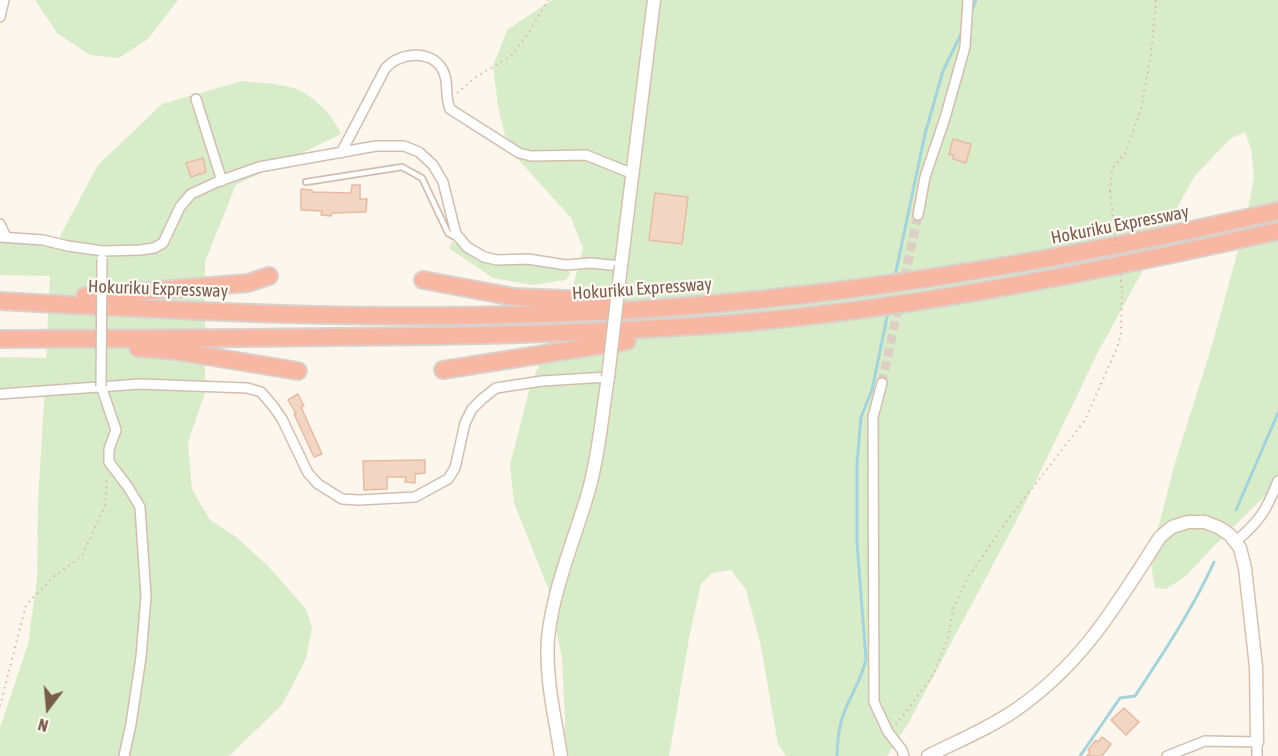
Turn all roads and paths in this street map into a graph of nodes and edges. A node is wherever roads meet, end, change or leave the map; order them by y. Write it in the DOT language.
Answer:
graph roads {
  1 [pos="4,0"];
  2 [pos="548,0"];
  3 [pos="654,0"];
  4 [pos="968,0"];
  5 [pos="1156,0"];
  6 [pos="0,17"];
  7 [pos="446,98"];
  8 [pos="196,99"];
  9 [pos="341,153"];
  10 [pos="633,174"];
  11 [pos="222,180"];
  12 [pos="306,182"];
  13 [pos="1278,211"];
  14 [pos="918,215"];
  15 [pos="0,224"];
  16 [pos="1278,231"];
  17 [pos="3,237"];
  18 [pos="463,242"];
  19 [pos="103,255"];
  20 [pos="621,266"];
  21 [pos="269,276"];
  22 [pos="423,280"];
  23 [pos="838,291"];
  24 [pos="0,299"];
  25 [pos="753,322"];
  26 [pos="0,339"];
  27 [pos="0,345"];
  28 [pos="443,370"];
  29 [pos="298,371"];
  30 [pos="608,376"];
  31 [pos="882,383"];
  32 [pos="101,386"];
  33 [pos="0,393"];
  34 [pos="109,462"];
  35 [pos="1278,481"];
  36 [pos="1235,542"];
  37 [pos="0,706"];
  38 [pos="888,732"];
  39 [pos="1257,742"];
  40 [pos="124,756"];
  41 [pos="561,756"];
  42 [pos="904,756"];
  43 [pos="928,756"];
  44 [pos="1167,756"];
  45 [pos="1257,756"];
  1 -- 6 [label="street"];
  2 -- 7 [label="path"];
  3 -- 10 [label="street"];
  4 -- 14 [label="street"];
  5 -- 38 [label="path, bridge"];
  7 -- 9 [label="street"];
  7 -- 10 [label="street"];
  8 -- 11 [label="street"];
  9 -- 11 [label="street"];
  9 -- 18 [label="street"];
  10 -- 20 [label="street"];
  11 -- 19 [label="street"];
  12 -- 18 [label="lane"];
  13 -- 23 [label="highway, Hokuriku Expressway"];
  15 -- 17 [label="street"];
  16 -- 25 [label="highway"];
  17 -- 19 [label="street"];
  18 -- 20 [label="street"];
  19 -- 32 [label="street, bridge"];
  20 -- 30 [label="street, bridge"];
  21 -- 24 [label="highway"];
  22 -- 23 [label="highway"];
  23 -- 24 [label="highway, Hokuriku Expressway"];
  25 -- 26 [label="highway"];
  25 -- 28 [label="highway"];
  27 -- 29 [label="highway"];
  30 -- 32 [label="street"];
  30 -- 41 [label="street"];
  31 -- 38 [label="street"];
  32 -- 33 [label="street"];
  32 -- 34 [label="street"];
  34 -- 37 [label="path"];
  34 -- 40 [label="street"];
  35 -- 36 [label="street"];
  36 -- 39 [label="street"];
  36 -- 43 [label="street"];
  38 -- 42 [label="street"];
  39 -- 44 [label="street"];
  39 -- 45 [label="street"];
}
